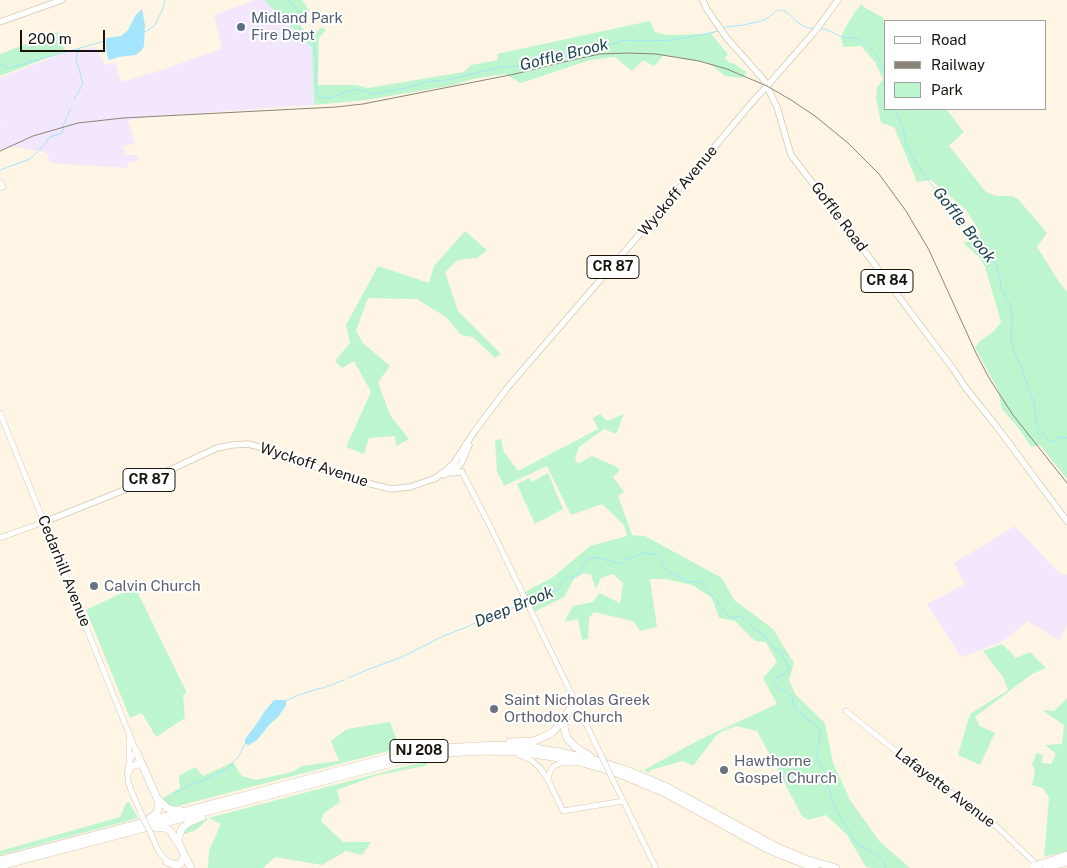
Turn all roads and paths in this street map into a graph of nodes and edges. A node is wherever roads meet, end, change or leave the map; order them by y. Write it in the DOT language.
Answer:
graph roads {
  1 [pos="62,0"];
  2 [pos="703,0"];
  3 [pos="838,0"];
  4 [pos="0,22"];
  5 [pos="757,72"];
  6 [pos="778,74"];
  7 [pos="767,86"];
  8 [pos="0,412"];
  9 [pos="458,467"];
  10 [pos="434,479"];
  11 [pos="1067,521"];
  12 [pos="44,522"];
  13 [pos="0,538"];
  14 [pos="576,703"];
  15 [pos="846,711"];
  16 [pos="127,729"];
  17 [pos="465,746"];
  18 [pos="136,751"];
  19 [pos="485,751"];
  20 [pos="141,763"];
  21 [pos="128,770"];
  22 [pos="609,770"];
  23 [pos="548,780"];
  24 [pos="157,798"];
  25 [pos="248,801"];
  26 [pos="623,801"];
  27 [pos="214,804"];
  28 [pos="123,828"];
  29 [pos="102,839"];
  30 [pos="180,846"];
  31 [pos="1067,856"];
  32 [pos="0,860"];
  33 [pos="167,862"];
  34 [pos="187,863"];
  35 [pos="1067,863"];
  36 [pos="0,866"];
  37 [pos="1038,867"];
  38 [pos="174,868"];
  39 [pos="183,868"];
  40 [pos="656,868"];
  41 [pos="815,868"];
  42 [pos="836,868"];
  1 -- 4 [label="main road"];
  2 -- 5 [label="main road, Goffle Road / CR 84"];
  3 -- 6 [label="main road, CR 87"];
  5 -- 6 [label="main road"];
  5 -- 7 [label="main road, Goffle Road / CR 84"];
  6 -- 7 [label="main road, CR 87"];
  7 -- 9 [label="main road, Wyckoff Avenue / CR 87"];
  7 -- 11 [label="main road, Goffle Road / CR 84"];
  8 -- 12 [label="street, Cedarhill Avenue"];
  9 -- 10 [label="main road, Wyckoff Avenue / CR 87"];
  9 -- 10 [label="main road, Wyckoff Avenue / CR 87"];
  9 -- 14 [label="street"];
  10 -- 12 [label="main road, Wyckoff Avenue / CR 87"];
  12 -- 13 [label="street, Wyckoff Avenue / CR 87"];
  12 -- 16 [label="street, Cedarhill Avenue"];
  14 -- 17 [label="highway"];
  14 -- 22 [label="street, bridge"];
  14 -- 22 [label="highway"];
  15 -- 37 [label="street, Lafayette Avenue"];
  16 -- 18 [label="street, Cedarhill Avenue"];
  16 -- 21 [label="street, Cedarhill Avenue"];
  17 -- 22 [label="highway, NJ 208"];
  17 -- 27 [label="highway, NJ 208"];
  18 -- 20 [label="highway"];
  18 -- 21 [label="street"];
  19 -- 22 [label="highway, NJ 208"];
  19 -- 23 [label="street"];
  19 -- 25 [label="highway, NJ 208"];
  20 -- 21 [label="highway"];
  20 -- 24 [label="highway"];
  21 -- 33 [label="street, Cedarhill Avenue, bridge"];
  22 -- 23 [label="street"];
  22 -- 26 [label="street"];
  22 -- 41 [label="highway, NJ 208"];
  22 -- 42 [label="highway, NJ 208"];
  23 -- 26 [label="street"];
  24 -- 27 [label="highway"];
  24 -- 28 [label="highway"];
  25 -- 29 [label="highway, NJ 208"];
  25 -- 30 [label="highway"];
  26 -- 40 [label="street"];
  27 -- 28 [label="highway, NJ 208"];
  28 -- 32 [label="highway, NJ 208"];
  29 -- 30 [label="highway"];
  29 -- 36 [label="highway, NJ 208"];
  30 -- 34 [label="highway"];
  31 -- 37 [label="highway"];
  33 -- 34 [label="highway"];
  33 -- 38 [label="street, Cedarhill Avenue"];
  34 -- 39 [label="highway"];
  35 -- 37 [label="highway"];
}
